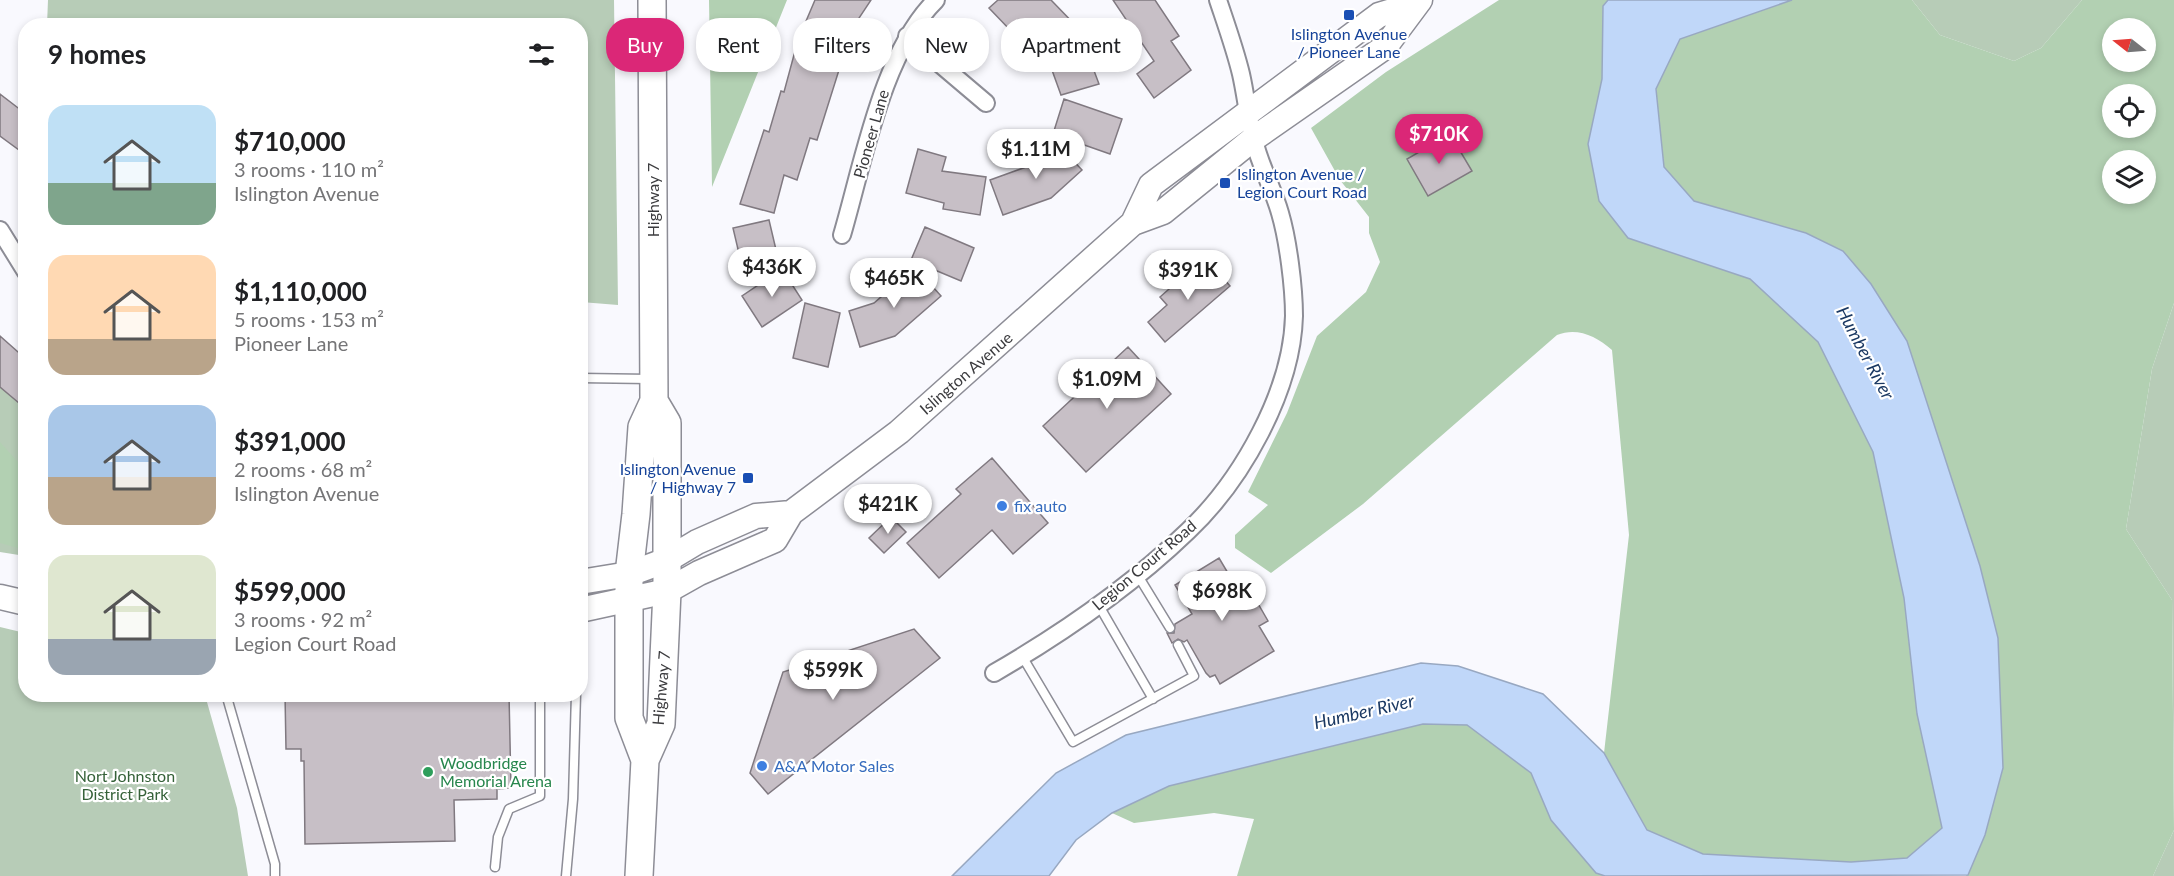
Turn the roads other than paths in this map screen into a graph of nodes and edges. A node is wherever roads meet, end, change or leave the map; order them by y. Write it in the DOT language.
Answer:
graph roads {
  1 [pos="652,0"];
  2 [pos="936,0"];
  3 [pos="1218,0"];
  4 [pos="1418,2"];
  5 [pos="922,18"];
  6 [pos="904,44"];
  7 [pos="950,72"];
  8 [pos="986,103"];
  9 [pos="1249,113"];
  10 [pos="1253,139"];
  11 [pos="1133,223"];
  12 [pos="0,230"];
  13 [pos="842,236"];
  14 [pos="18,259"];
  15 [pos="588,379"];
  16 [pos="653,390"];
  17 [pos="791,513"];
  18 [pos="667,560"];
  19 [pos="629,574"];
  20 [pos="1137,574"];
  21 [pos="588,581"];
  22 [pos="667,591"];
  23 [pos="0,597"];
  24 [pos="18,601"];
  25 [pos="630,602"];
  26 [pos="1098,604"];
  27 [pos="588,609"];
  28 [pos="1170,628"];
  29 [pos="1178,645"];
  30 [pos="1022,656"];
  31 [pos="994,673"];
  32 [pos="1153,699"];
  33 [pos="228,702"];
  34 [pos="540,702"];
  35 [pos="576,702"];
  36 [pos="645,760"];
  37 [pos="495,867"];
  38 [pos="275,876"];
  39 [pos="566,876"];
  40 [pos="639,876"];
  1 -- 16 [label="main road, Highway 7"];
  2 -- 5 [label="street, Pioneer Lane"];
  3 -- 9 [label="street"];
  4 -- 9 [label="main road, Islington Avenue"];
  4 -- 10 [label="main road, Islington Avenue"];
  6 -- 13 [label="street, Pioneer Lane"];
  7 -- 8 [label="street"];
  9 -- 10 [label="street, Legion Court Road"];
  9 -- 11 [label="main road, Islington Avenue"];
  10 -- 11 [label="main road, Islington Avenue"];
  10 -- 20 [label="street, Legion Court Road"];
  11 -- 17 [label="main road, Islington Avenue"];
  12 -- 14 [label="street"];
  15 -- 16 [label="lane"];
  16 -- 18 [label="main road, Highway 7"];
  16 -- 19 [label="main road, Highway 7"];
  17 -- 18 [label="main road"];
  17 -- 22 [label="main road, Islington Avenue"];
  18 -- 19 [label="main road"];
  18 -- 22 [label="main road, Highway 7"];
  19 -- 21 [label="main road"];
  19 -- 25 [label="main road, Highway 7"];
  20 -- 26 [label="street, Legion Court Road"];
  20 -- 28 [label="lane"];
  22 -- 25 [label="main road, Islington Avenue"];
  22 -- 36 [label="main road, Highway 7"];
  23 -- 24 [label="main road"];
  25 -- 27 [label="main road, Islington Avenue"];
  25 -- 36 [label="main road, Highway 7"];
  26 -- 30 [label="street, Legion Court Road"];
  26 -- 32 [label="lane"];
  29 -- 32 [label="lane"];
  30 -- 31 [label="street, Legion Court Road"];
  30 -- 32 [label="lane"];
  33 -- 38 [label="lane"];
  34 -- 37 [label="lane"];
  35 -- 39 [label="lane"];
  36 -- 40 [label="main road, Highway 7"];
}
